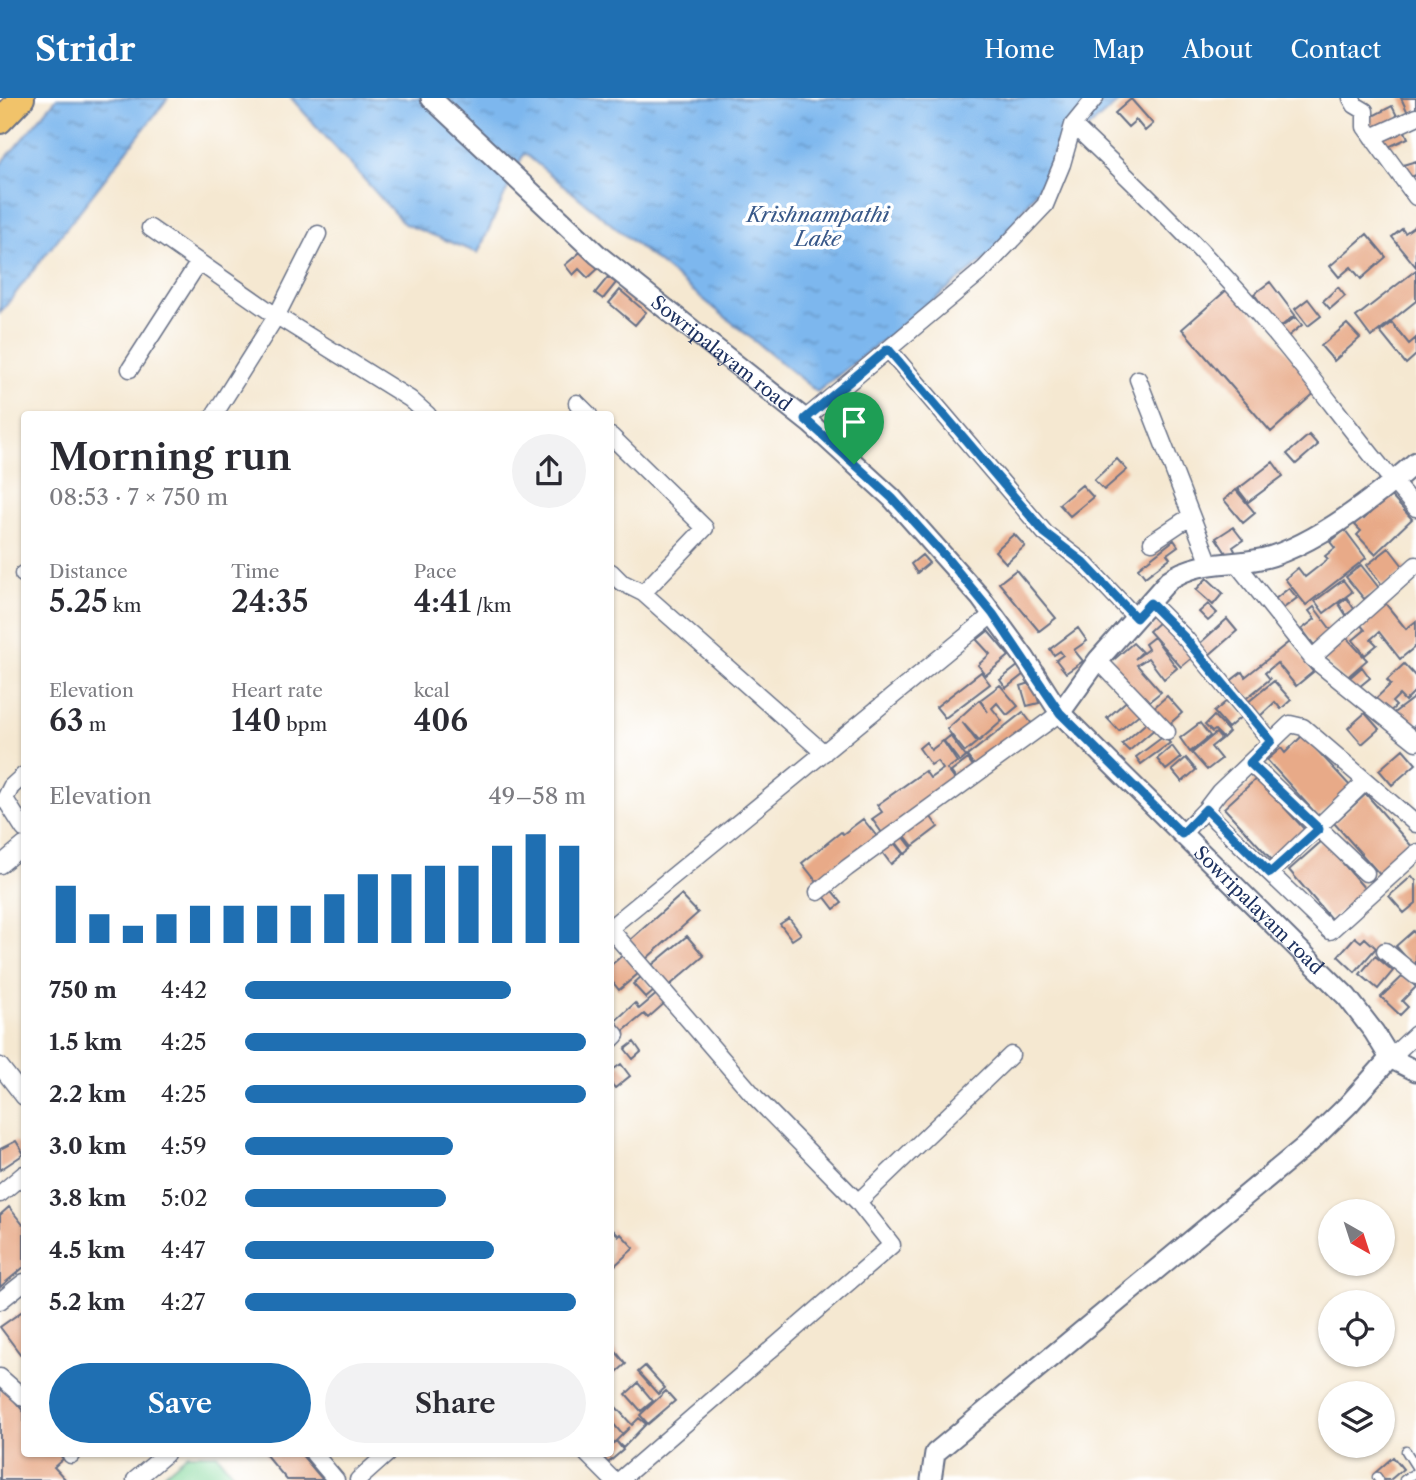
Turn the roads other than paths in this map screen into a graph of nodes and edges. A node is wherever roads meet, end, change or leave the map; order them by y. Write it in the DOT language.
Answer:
graph roads {
  1 [pos="22,98"];
  2 [pos="431,98"];
  3 [pos="1095,98"];
  4 [pos="1351,98"];
  5 [pos="1416,117"];
  6 [pos="0,121"];
  7 [pos="1073,125"];
  8 [pos="1373,137"];
  9 [pos="1416,197"];
  10 [pos="150,228"];
  11 [pos="318,234"];
  12 [pos="199,262"];
  13 [pos="277,316"];
  14 [pos="888,349"];
  15 [pos="130,369"];
  16 [pos="1138,379"];
  17 [pos="217,411"];
  18 [pos="424,411"];
  19 [pos="805,419"];
  20 [pos="614,439"];
  21 [pos="1416,462"];
  22 [pos="1393,482"];
  23 [pos="1416,508"];
  24 [pos="1191,516"];
  25 [pos="1152,542"];
  26 [pos="1236,563"];
  27 [pos="1210,564"];
  28 [pos="1416,565"];
  29 [pos="614,575"];
  30 [pos="643,593"];
  31 [pos="1150,603"];
  32 [pos="993,614"];
  33 [pos="1136,618"];
  34 [pos="1311,658"];
  35 [pos="1098,660"];
  36 [pos="1060,713"];
  37 [pos="1167,732"];
  38 [pos="1271,741"];
  39 [pos="1416,742"];
  40 [pos="824,753"];
  41 [pos="1250,763"];
  42 [pos="21,778"];
  43 [pos="1366,781"];
  44 [pos="1206,809"];
  45 [pos="21,824"];
  46 [pos="1416,824"];
  47 [pos="1319,829"];
  48 [pos="1182,834"];
  49 [pos="21,848"];
  50 [pos="1416,853"];
  51 [pos="0,865"];
  52 [pos="1270,873"];
  53 [pos="1366,873"];
  54 [pos="817,892"];
  55 [pos="614,927"];
  56 [pos="614,932"];
  57 [pos="1385,951"];
  58 [pos="1416,976"];
  59 [pos="1416,1034"];
  60 [pos="1011,1055"];
  61 [pos="1390,1058"];
  62 [pos="0,1066"];
  63 [pos="1416,1071"];
  64 [pos="21,1093"];
  65 [pos="21,1176"];
  66 [pos="0,1194"];
  67 [pos="858,1202"];
  68 [pos="21,1284"];
  69 [pos="0,1301"];
  70 [pos="0,1377"];
  71 [pos="21,1395"];
  72 [pos="1406,1451"];
  73 [pos="162,1457"];
  74 [pos="317,1457"];
  75 [pos="384,1457"];
  76 [pos="590,1457"];
  77 [pos="1416,1469"];
  78 [pos="135,1480"];
  79 [pos="336,1480"];
  80 [pos="358,1480"];
  81 [pos="613,1480"];
  82 [pos="620,1480"];
  83 [pos="931,1480"];
  84 [pos="1404,1480"];
  1 -- 6 [label="main road"];
  2 -- 19 [label="street, Sowripalayam road"];
  3 -- 7 [label="street"];
  4 -- 8 [label="street"];
  5 -- 8 [label="street"];
  7 -- 14 [label="street"];
  7 -- 22 [label="street"];
  8 -- 9 [label="street"];
  10 -- 12 [label="street"];
  11 -- 13 [label="street"];
  12 -- 13 [label="street"];
  12 -- 15 [label="street"];
  13 -- 17 [label="street"];
  13 -- 18 [label="street"];
  14 -- 19 [label="street"];
  14 -- 33 [label="street"];
  16 -- 24 [label="street"];
  19 -- 32 [label="street, Sowripalayam road"];
  20 -- 30 [label="street"];
  21 -- 22 [label="street"];
  22 -- 23 [label="street"];
  22 -- 26 [label="street"];
  24 -- 25 [label="street"];
  24 -- 27 [label="street"];
  26 -- 27 [label="street"];
  26 -- 34 [label="street"];
  27 -- 31 [label="street"];
  28 -- 34 [label="street"];
  29 -- 30 [label="street"];
  30 -- 40 [label="street"];
  31 -- 33 [label="street"];
  31 -- 38 [label="street"];
  32 -- 36 [label="street, Sowripalayam road"];
  32 -- 40 [label="street"];
  33 -- 35 [label="street"];
  34 -- 39 [label="street"];
  35 -- 36 [label="street"];
  35 -- 37 [label="street"];
  36 -- 48 [label="street, Sowripalayam road"];
  36 -- 54 [label="street"];
  38 -- 41 [label="street"];
  38 -- 43 [label="street"];
  40 -- 55 [label="street"];
  41 -- 44 [label="street"];
  41 -- 47 [label="street"];
  42 -- 45 [label="street"];
  43 -- 46 [label="street"];
  43 -- 47 [label="street"];
  44 -- 48 [label="street"];
  44 -- 52 [label="street"];
  47 -- 52 [label="street"];
  47 -- 53 [label="street"];
  48 -- 61 [label="street, Sowripalayam road"];
  49 -- 51 [label="street"];
  50 -- 52 [label="street"];
  56 -- 67 [label="street"];
  57 -- 58 [label="street"];
  59 -- 61 [label="street"];
  60 -- 67 [label="street"];
  61 -- 63 [label="street"];
  61 -- 83 [label="street"];
  62 -- 64 [label="street"];
  65 -- 66 [label="street"];
  67 -- 82 [label="street"];
  68 -- 69 [label="street"];
  70 -- 71 [label="street"];
  72 -- 77 [label="lane"];
  73 -- 78 [label="street"];
  74 -- 79 [label="street"];
  75 -- 80 [label="street"];
  76 -- 81 [label="street"];
  77 -- 84 [label="lane"];
}
